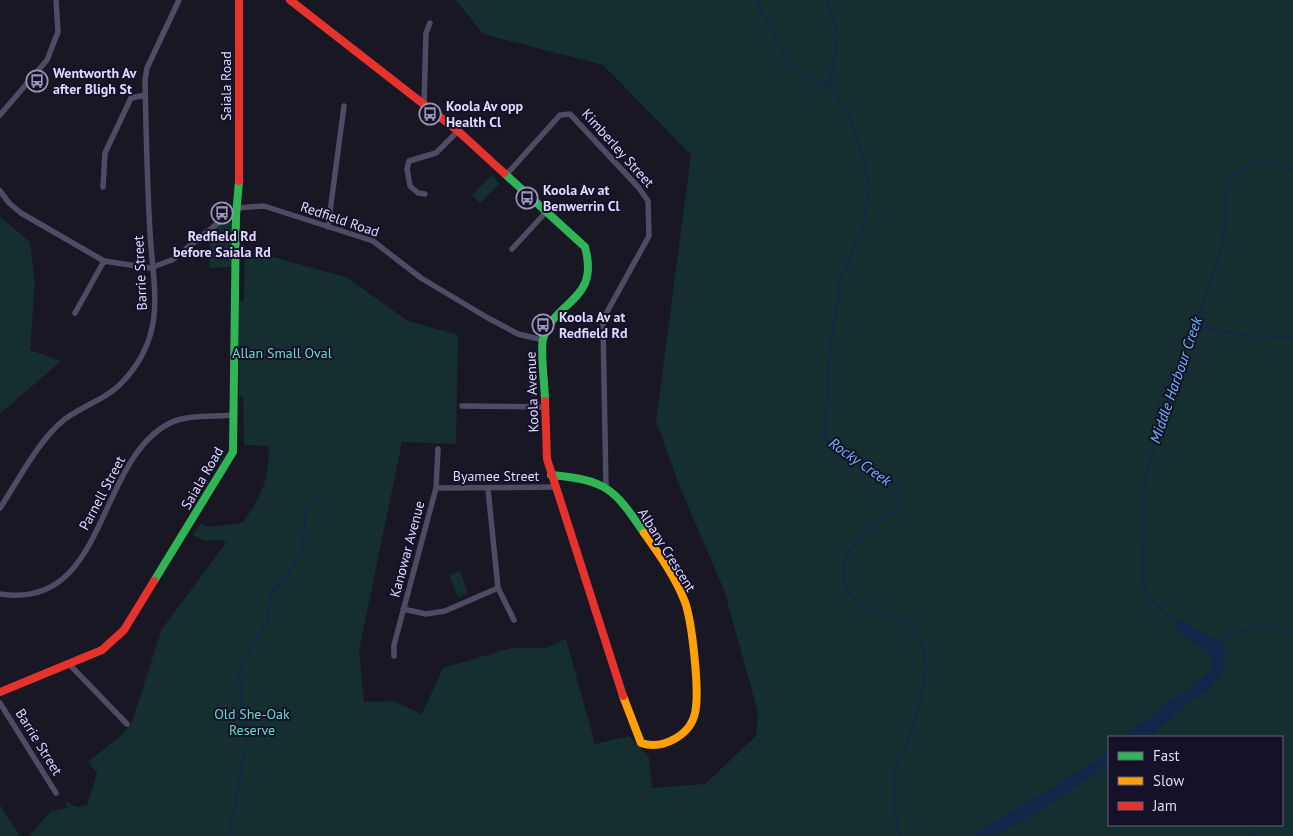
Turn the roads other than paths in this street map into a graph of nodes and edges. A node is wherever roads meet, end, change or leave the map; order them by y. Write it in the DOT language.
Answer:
graph roads {
  1 [pos="56,0"];
  2 [pos="179,0"];
  3 [pos="239,0"];
  4 [pos="290,0"];
  5 [pos="430,23"];
  6 [pos="145,95"];
  7 [pos="424,104"];
  8 [pos="344,106"];
  9 [pos="0,115"];
  10 [pos="458,130"];
  11 [pos="507,174"];
  12 [pos="103,186"];
  13 [pos="0,191"];
  14 [pos="425,194"];
  15 [pos="237,208"];
  16 [pos="546,211"];
  17 [pos="328,227"];
  18 [pos="512,249"];
  19 [pos="104,261"];
  20 [pos="154,268"];
  21 [pos="75,312"];
  22 [pos="543,340"];
  23 [pos="462,406"];
  24 [pos="546,407"];
  25 [pos="234,416"];
  26 [pos="438,448"];
  27 [pos="551,475"];
  28 [pos="555,487"];
  29 [pos="606,487"];
  30 [pos="436,488"];
  31 [pos="488,489"];
  32 [pos="0,508"];
  33 [pos="498,588"];
  34 [pos="0,594"];
  35 [pos="403,609"];
  36 [pos="514,620"];
  37 [pos="394,656"];
  38 [pos="68,663"];
  39 [pos="0,692"];
  40 [pos="0,703"];
  41 [pos="127,724"];
  42 [pos="641,743"];
  43 [pos="56,793"];
  1 -- 9 [label="street"];
  2 -- 6 [label="street, Barrie Street"];
  3 -- 15 [label="street, Saiala Road"];
  4 -- 7 [label="street, Koola Avenue"];
  5 -- 7 [label="street"];
  6 -- 12 [label="street"];
  6 -- 20 [label="street, Barrie Street"];
  7 -- 10 [label="street, Koola Avenue"];
  8 -- 17 [label="street"];
  10 -- 11 [label="street, Koola Avenue"];
  10 -- 14 [label="street"];
  11 -- 16 [label="street, Koola Avenue"];
  11 -- 29 [label="street, Kimberley Street"];
  13 -- 19 [label="street"];
  15 -- 17 [label="street, Redfield Road"];
  15 -- 20 [label="street"];
  15 -- 25 [label="street, Saiala Road"];
  16 -- 18 [label="street"];
  16 -- 22 [label="street, Koola Avenue"];
  17 -- 22 [label="street, Redfield Road"];
  19 -- 20 [label="street"];
  19 -- 21 [label="street"];
  20 -- 32 [label="street, Barrie Street"];
  22 -- 24 [label="street, Koola Avenue"];
  23 -- 24 [label="street"];
  24 -- 27 [label="street, Koola Avenue"];
  25 -- 34 [label="street, Parnell Street"];
  25 -- 38 [label="street, Saiala Road"];
  26 -- 30 [label="street, Kanowar Avenue"];
  27 -- 28 [label="street, Koola Avenue"];
  27 -- 29 [label="street, Albany Crescent"];
  28 -- 31 [label="street, Byamee Street"];
  28 -- 42 [label="street, Koola Avenue"];
  29 -- 42 [label="street, Albany Crescent"];
  30 -- 31 [label="street, Byamee Street"];
  30 -- 35 [label="street, Kanowar Avenue"];
  31 -- 33 [label="street"];
  33 -- 35 [label="street"];
  33 -- 36 [label="street"];
  35 -- 37 [label="street, Kanowar Avenue"];
  38 -- 39 [label="street, Saiala Road"];
  38 -- 41 [label="street"];
  40 -- 43 [label="street, Barrie Street"];
}
